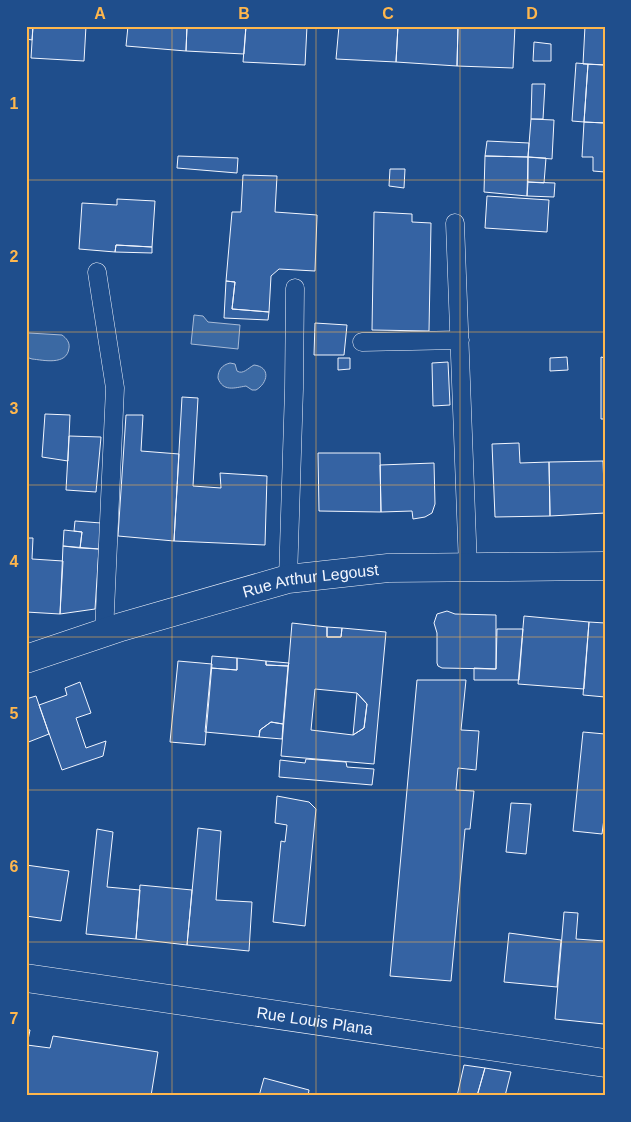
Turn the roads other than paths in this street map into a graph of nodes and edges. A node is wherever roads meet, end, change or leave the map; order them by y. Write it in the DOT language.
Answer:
graph roads {
  1 [pos="456,223"];
  2 [pos="97,272"];
  3 [pos="295,288"];
  4 [pos="460,340"];
  5 [pos="362,342"];
  6 [pos="605,566"];
  7 [pos="468,567"];
  8 [pos="288,579"];
  9 [pos="104,634"];
  10 [pos="26,659"];
  11 [pos="26,978"];
  12 [pos="605,1063"];
  1 -- 4 [label="lane"];
  2 -- 9 [label="lane"];
  3 -- 8 [label="lane"];
  4 -- 5 [label="lane"];
  4 -- 7 [label="lane"];
  6 -- 7 [label="street, Rue Arthur Legoust"];
  7 -- 8 [label="street, Rue Arthur Legoust"];
  8 -- 9 [label="street, Rue Arthur Legoust"];
  9 -- 10 [label="street, Rue Arthur Legoust"];
  11 -- 12 [label="street, Rue Louis Plana"];
}
